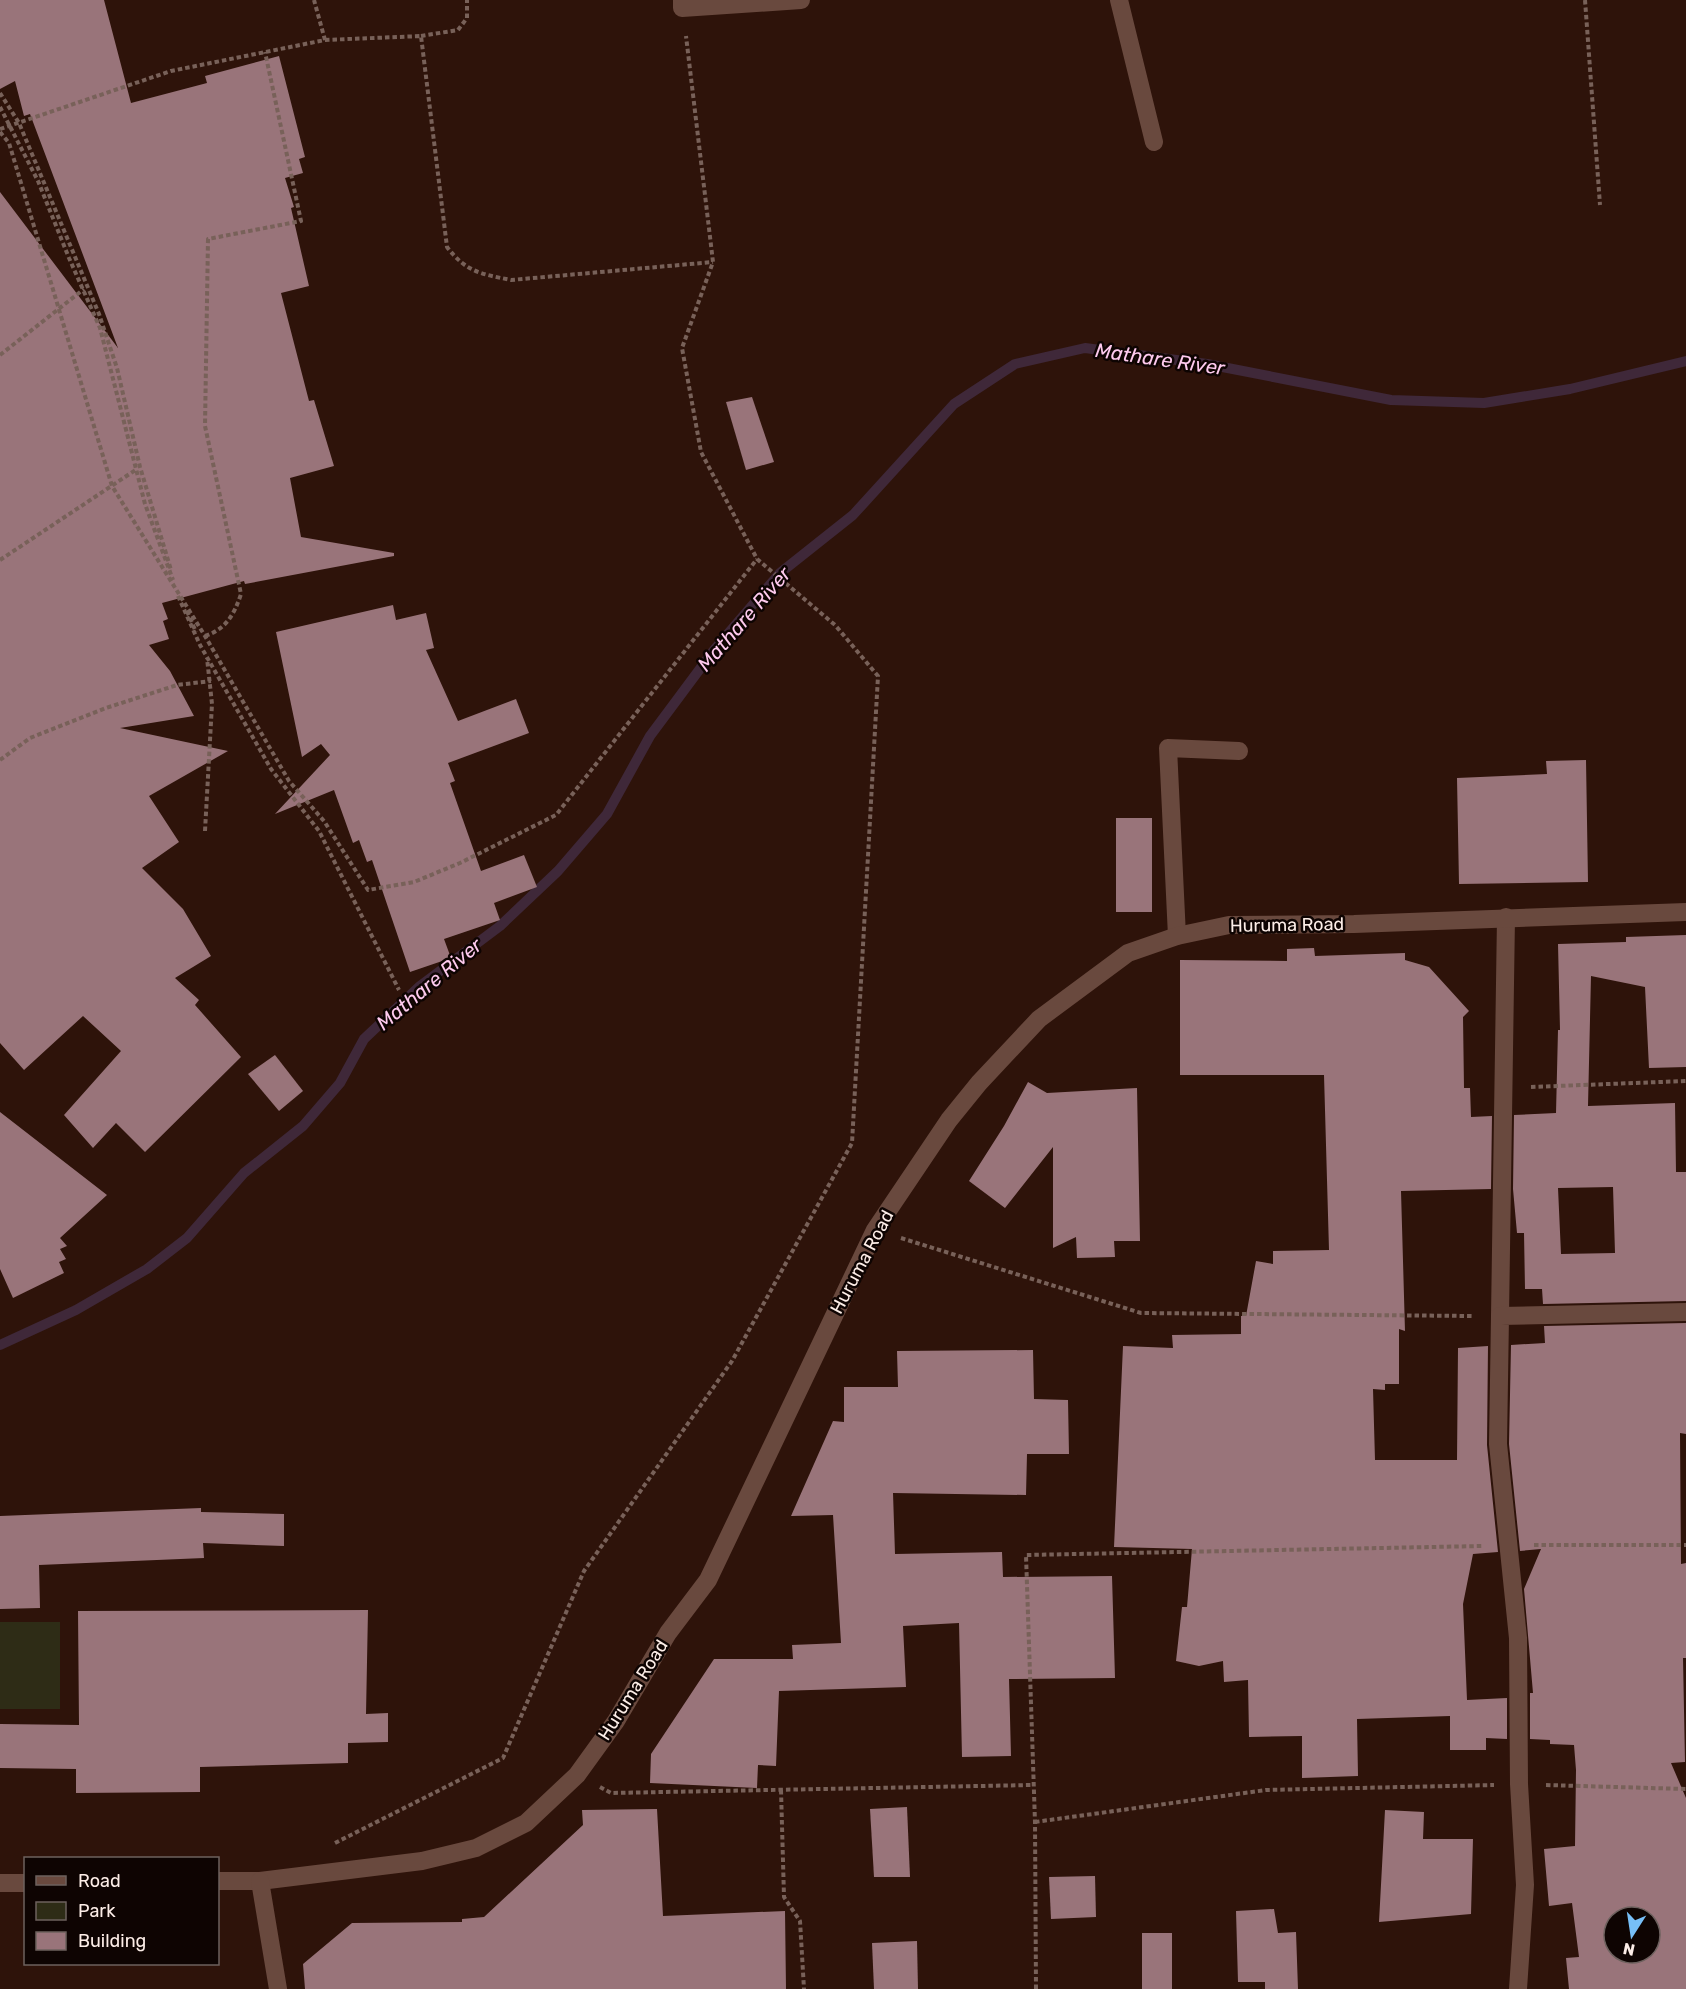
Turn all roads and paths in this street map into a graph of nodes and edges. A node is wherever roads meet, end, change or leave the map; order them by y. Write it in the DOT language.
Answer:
graph roads {
  1 [pos="314,0"];
  2 [pos="467,0"];
  3 [pos="801,0"];
  4 [pos="1119,0"];
  5 [pos="1585,0"];
  6 [pos="682,4"];
  7 [pos="421,36"];
  8 [pos="325,40"];
  9 [pos="265,52"];
  10 [pos="0,93"];
  11 [pos="0,107"];
  12 [pos="5,114"];
  13 [pos="0,119"];
  14 [pos="19,123"];
  15 [pos="9,126"];
  16 [pos="0,131"];
  17 [pos="1154,142"];
  18 [pos="1600,205"];
  19 [pos="713,262"];
  20 [pos="84,289"];
  21 [pos="58,309"];
  22 [pos="0,355"];
  23 [pos="138,469"];
  24 [pos="112,486"];
  25 [pos="0,560"];
  26 [pos="758,560"];
  27 [pos="175,588"];
  28 [pos="182,598"];
  29 [pos="205,636"];
  30 [pos="206,653"];
  31 [pos="211,681"];
  32 [pos="1239,751"];
  33 [pos="0,760"];
  34 [pos="205,831"];
  35 [pos="1686,912"];
  36 [pos="1506,917"];
  37 [pos="1177,936"];
  38 [pos="399,990"];
  39 [pos="1686,1081"];
  40 [pos="1528,1087"];
  41 [pos="875,1230"];
  42 [pos="1686,1312"];
  43 [pos="1500,1316"];
  44 [pos="1507,1545"];
  45 [pos="1686,1545"];
  46 [pos="578,1775"];
  47 [pos="1520,1784"];
  48 [pos="1032,1785"];
  49 [pos="1686,1789"];
  50 [pos="781,1790"];
  51 [pos="1035,1822"];
  52 [pos="334,1843"];
  53 [pos="219,1881"];
  54 [pos="260,1881"];
  55 [pos="0,1883"];
  56 [pos="24,1883"];
  57 [pos="278,1989"];
  58 [pos="804,1989"];
  59 [pos="1036,1989"];
  60 [pos="1518,1989"];
  1 -- 8 [label="path"];
  2 -- 7 [label="path"];
  3 -- 6 [label="street"];
  4 -- 17 [label="street"];
  5 -- 18 [label="path"];
  6 -- 19 [label="path"];
  7 -- 8 [label="path"];
  7 -- 19 [label="path"];
  8 -- 9 [label="path"];
  9 -- 14 [label="path"];
  9 -- 29 [label="path"];
  10 -- 14 [label="path"];
  11 -- 12 [label="path"];
  12 -- 13 [label="path"];
  12 -- 15 [label="path"];
  14 -- 15 [label="path"];
  14 -- 23 [label="path"];
  15 -- 16 [label="path"];
  15 -- 20 [label="path"];
  16 -- 21 [label="path"];
  19 -- 26 [label="path"];
  20 -- 21 [label="path"];
  20 -- 23 [label="path"];
  21 -- 22 [label="path"];
  21 -- 24 [label="path"];
  23 -- 24 [label="path"];
  23 -- 27 [label="path"];
  23 -- 28 [label="path"];
  24 -- 25 [label="path"];
  24 -- 27 [label="path"];
  26 -- 29 [label="path"];
  26 -- 52 [label="path"];
  27 -- 28 [label="path"];
  27 -- 30 [label="path"];
  28 -- 29 [label="path"];
  28 -- 30 [label="path"];
  30 -- 31 [label="path"];
  30 -- 38 [label="path"];
  31 -- 33 [label="path"];
  31 -- 34 [label="path"];
  32 -- 37 [label="street"];
  35 -- 36 [label="street, Huruma Road"];
  36 -- 37 [label="street, Huruma Road"];
  36 -- 43 [label="street"];
  37 -- 41 [label="street, Huruma Road"];
  39 -- 40 [label="path"];
  41 -- 43 [label="path"];
  41 -- 46 [label="street, Huruma Road"];
  42 -- 43 [label="street"];
  43 -- 44 [label="street"];
  44 -- 45 [label="path"];
  44 -- 47 [label="street"];
  44 -- 48 [label="path"];
  46 -- 50 [label="path"];
  46 -- 54 [label="street, Huruma Road"];
  47 -- 49 [label="path"];
  47 -- 51 [label="path"];
  47 -- 60 [label="street"];
  48 -- 50 [label="path"];
  48 -- 51 [label="path"];
  50 -- 58 [label="path"];
  51 -- 59 [label="path"];
  53 -- 54 [label="street, Huruma Road"];
  54 -- 57 [label="street"];
  55 -- 56 [label="street"];
}
